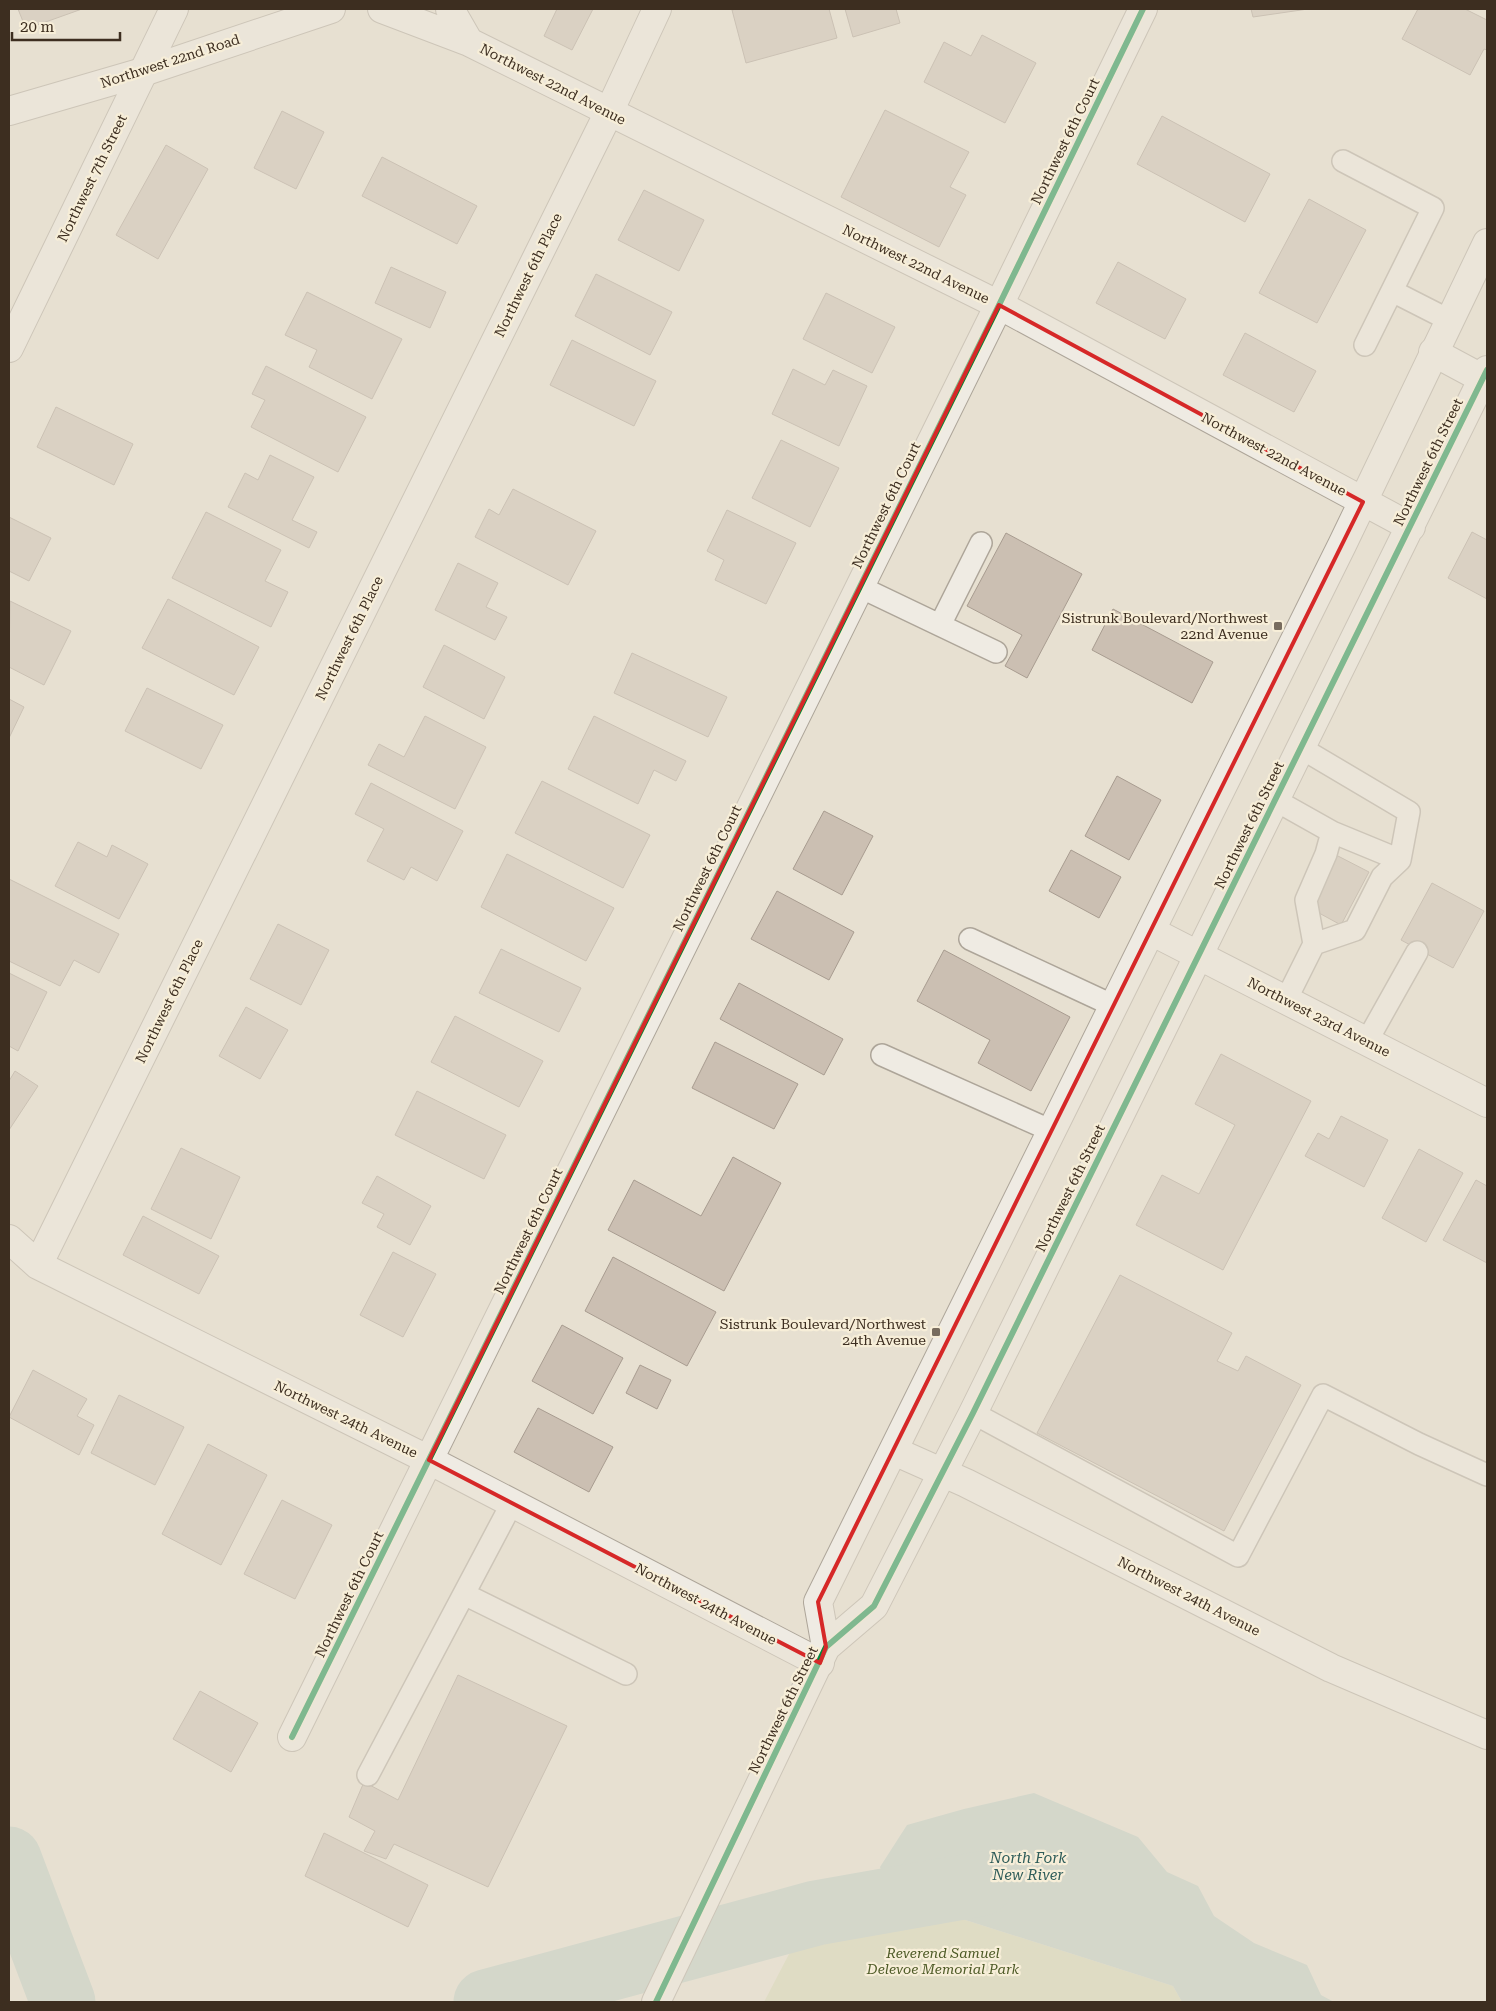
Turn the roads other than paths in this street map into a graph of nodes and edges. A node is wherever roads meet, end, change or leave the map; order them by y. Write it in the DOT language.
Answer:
graph roads {
  1 [pos="174,9"];
  2 [pos="331,9"];
  3 [pos="382,9"];
  4 [pos="450,9"];
  5 [pos="657,9"];
  6 [pos="1143,9"];
  7 [pos="469,42"];
  8 [pos="143,72"];
  9 [pos="9,111"];
  10 [pos="609,112"];
  11 [pos="1343,161"];
  12 [pos="1487,243"];
  13 [pos="1392,291"];
  14 [pos="999,305"];
  15 [pos="1449,320"];
  16 [pos="1365,345"];
  17 [pos="9,348"];
  18 [pos="1433,352"];
  19 [pos="1486,376"];
  20 [pos="1363,502"];
  21 [pos="1410,526"];
  22 [pos="981,543"];
  23 [pos="860,587"];
  24 [pos="940,625"];
  25 [pos="996,652"];
  26 [pos="1301,748"];
  27 [pos="1275,800"];
  28 [pos="1332,832"];
  29 [pos="1400,860"];
  30 [pos="1151,931"];
  31 [pos="970,939"];
  32 [pos="1314,944"];
  33 [pos="1416,952"];
  34 [pos="1198,955"];
  35 [pos="1286,1000"];
  36 [pos="1114,1006"];
  37 [pos="1366,1041"];
  38 [pos="882,1055"];
  39 [pos="1487,1103"];
  40 [pos="1052,1131"];
  41 [pos="9,1239"];
  42 [pos="38,1265"];
  43 [pos="973,1413"];
  44 [pos="894,1451"];
  45 [pos="429,1460"];
  46 [pos="942,1474"];
  47 [pos="1487,1475"];
  48 [pos="512,1503"];
  49 [pos="464,1594"];
  50 [pos="823,1655"];
  51 [pos="626,1674"];
  52 [pos="1487,1735"];
  53 [pos="292,1737"];
  54 [pos="368,1775"];
  55 [pos="656,2002"];
  1 -- 8 [label="street, Northwest 7th Street"];
  2 -- 8 [label="street, Northwest 22nd Road"];
  3 -- 7 [label="street, Northwest 22nd Avenue"];
  4 -- 7 [label="street, Northwest 22nd Avenue"];
  5 -- 10 [label="street, Northwest 6th Place"];
  6 -- 14 [label="street, Northwest 6th Court"];
  7 -- 10 [label="street, Northwest 22nd Avenue"];
  8 -- 9 [label="street, Northwest 22nd Road"];
  8 -- 17 [label="street, Northwest 7th Street"];
  10 -- 14 [label="street, Northwest 22nd Avenue"];
  10 -- 42 [label="street, Northwest 6th Place"];
  11 -- 13 [label="lane"];
  12 -- 15 [label="street, Northwest 6th Street"];
  13 -- 15 [label="lane"];
  13 -- 16 [label="lane"];
  14 -- 20 [label="street, Northwest 22nd Avenue"];
  14 -- 23 [label="street, Northwest 6th Court"];
  15 -- 18 [label="street, Northwest 6th Street"];
  18 -- 19 [label="street"];
  18 -- 20 [label="street, Northwest 6th Street"];
  19 -- 21 [label="street, Northwest 6th Street"];
  20 -- 21 [label="street, Northwest 22nd Avenue"];
  20 -- 30 [label="street, Northwest 6th Street"];
  21 -- 26 [label="street, Northwest 6th Street"];
  22 -- 24 [label="lane"];
  23 -- 24 [label="lane"];
  23 -- 45 [label="street, Northwest 6th Court"];
  24 -- 25 [label="lane"];
  26 -- 27 [label="street, Northwest 6th Street"];
  26 -- 29 [label="lane"];
  27 -- 28 [label="lane"];
  27 -- 34 [label="street, Northwest 6th Street"];
  28 -- 29 [label="lane"];
  28 -- 32 [label="lane"];
  29 -- 32 [label="lane"];
  30 -- 34 [label="street, Northwest 23rd Avenue"];
  30 -- 36 [label="street, Northwest 6th Street"];
  31 -- 36 [label="lane"];
  32 -- 35 [label="lane"];
  33 -- 37 [label="lane"];
  34 -- 35 [label="street, Northwest 23rd Avenue"];
  34 -- 43 [label="street, Northwest 6th Street"];
  35 -- 37 [label="street, Northwest 23rd Avenue"];
  36 -- 40 [label="street, Northwest 6th Street"];
  37 -- 39 [label="street, Northwest 23rd Avenue"];
  38 -- 40 [label="lane"];
  40 -- 44 [label="street, Northwest 6th Street"];
  41 -- 42 [label="street, Northwest 24th Avenue"];
  42 -- 45 [label="street, Northwest 24th Avenue"];
  43 -- 46 [label="street, Northwest 6th Street"];
  43 -- 47 [label="lane"];
  44 -- 46 [label="street, Northwest 24th Avenue"];
  44 -- 50 [label="street, Northwest 6th Street"];
  45 -- 48 [label="street, Northwest 24th Avenue"];
  45 -- 53 [label="street, Northwest 6th Court"];
  46 -- 50 [label="street, Northwest 6th Street"];
  46 -- 52 [label="street, Northwest 24th Avenue"];
  48 -- 49 [label="lane"];
  48 -- 50 [label="street, Northwest 24th Avenue"];
  49 -- 51 [label="lane"];
  49 -- 54 [label="lane"];
  50 -- 55 [label="street, Northwest 6th Street"];
}
